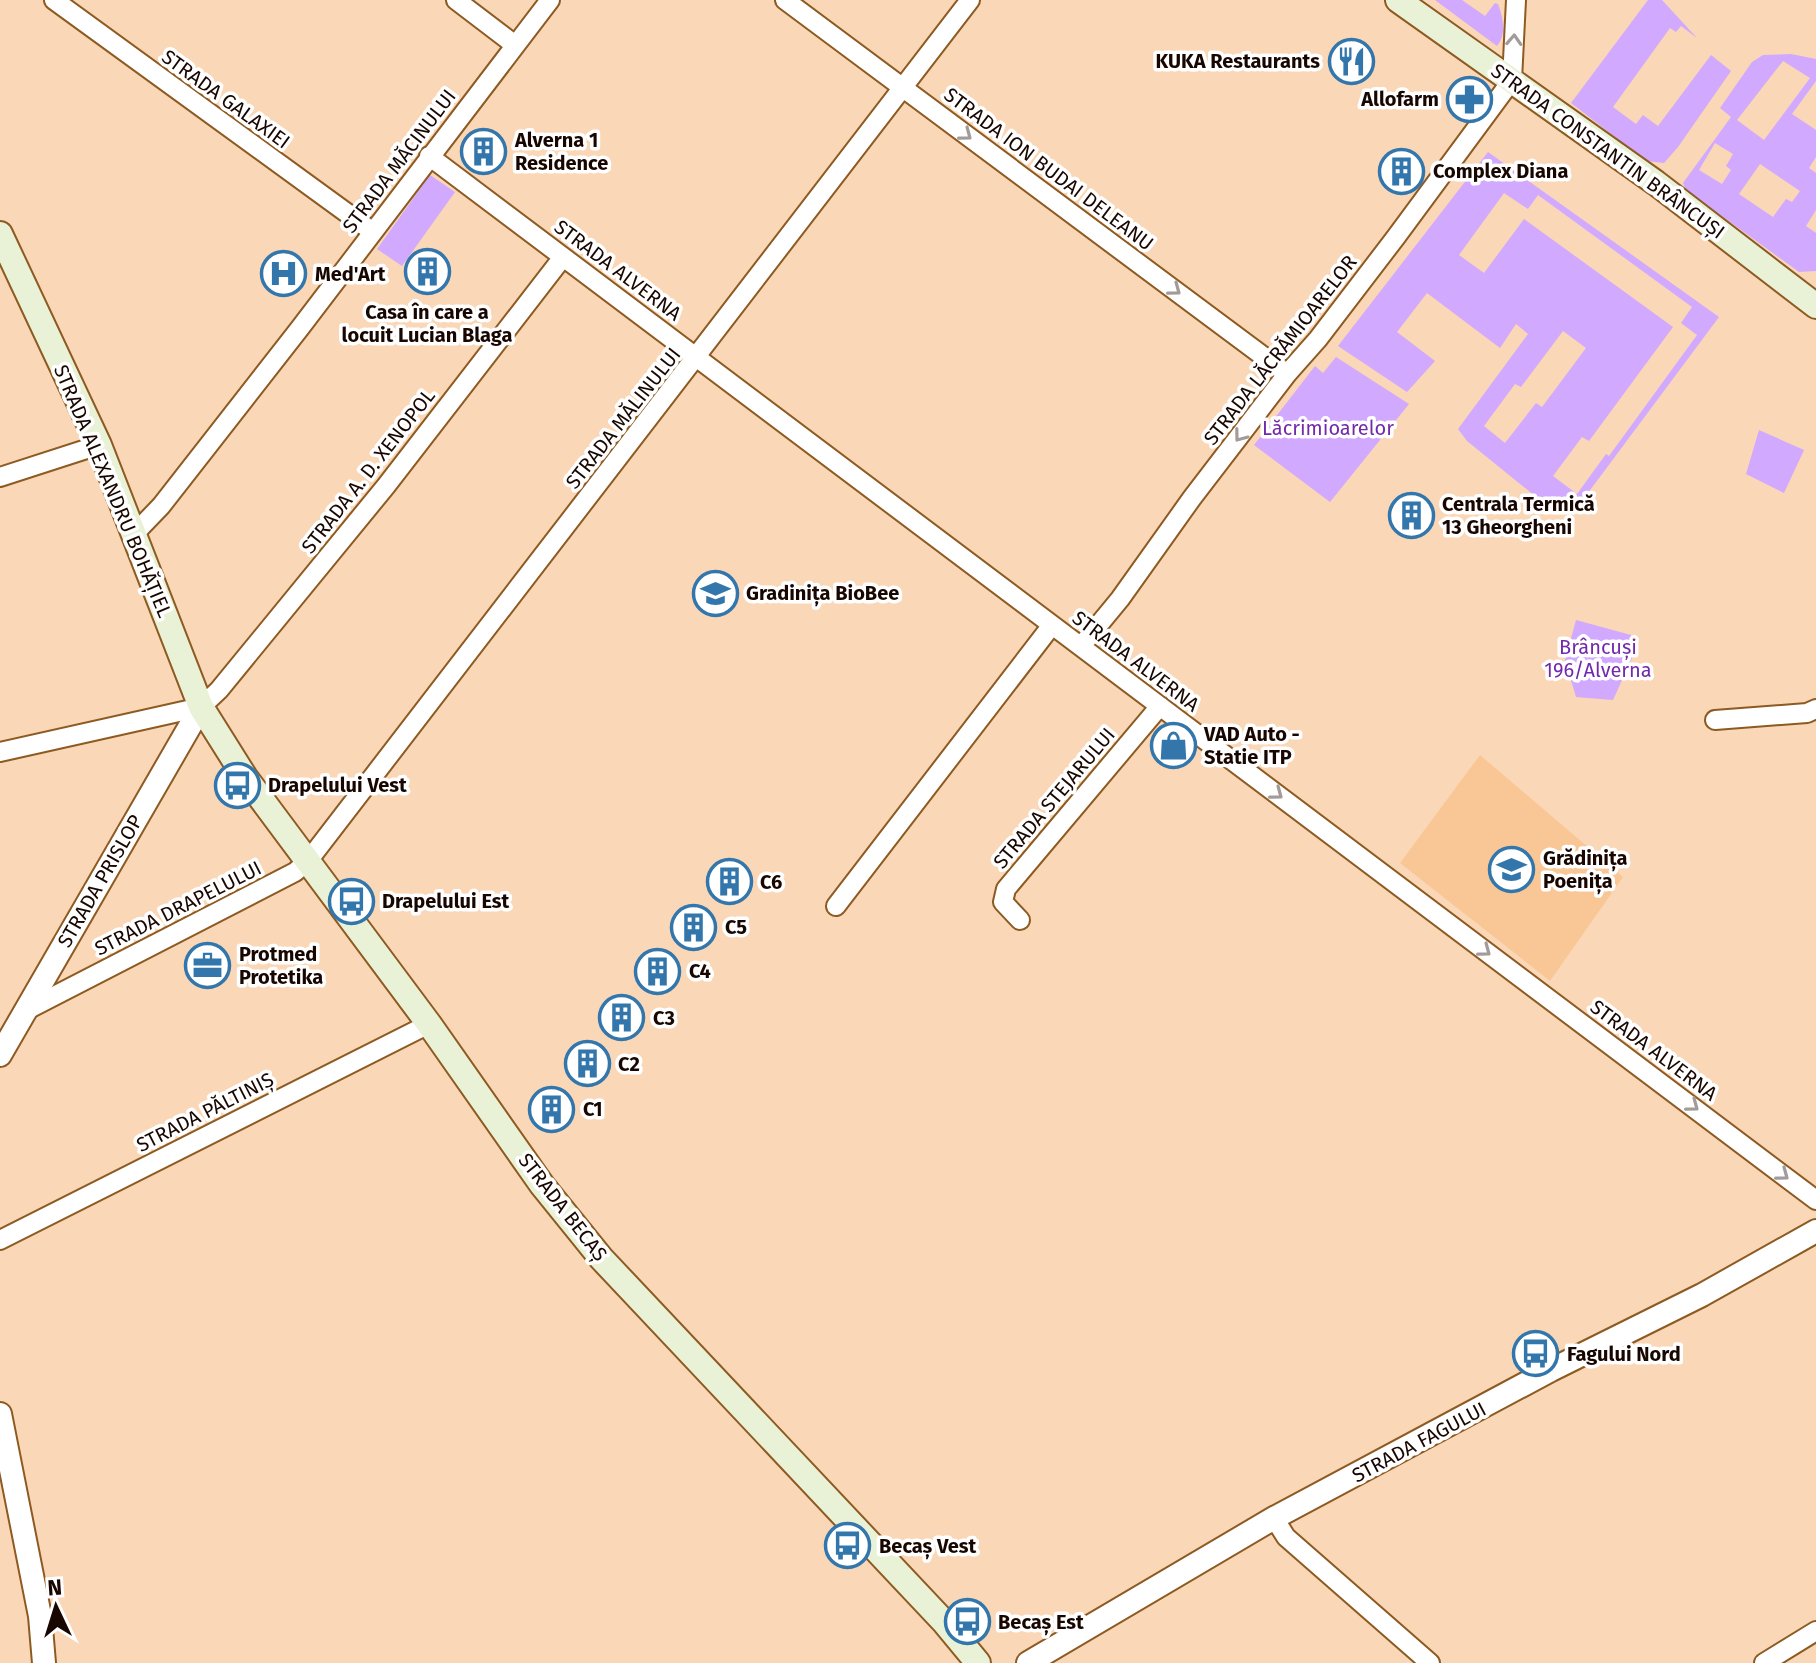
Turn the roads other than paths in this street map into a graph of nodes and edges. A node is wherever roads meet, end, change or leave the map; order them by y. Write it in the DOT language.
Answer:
graph roads {
  1 [pos="54,0"];
  2 [pos="456,0"];
  3 [pos="550,0"];
  4 [pos="785,0"];
  5 [pos="970,0"];
  6 [pos="1398,0"];
  7 [pos="1516,0"];
  8 [pos="515,45"];
  9 [pos="1512,80"];
  10 [pos="904,88"];
  11 [pos="429,156"];
  12 [pos="373,232"];
  13 [pos="0,234"];
  14 [pos="563,257"];
  15 [pos="1816,306"];
  16 [pos="698,357"];
  17 [pos="1287,374"];
  18 [pos="99,445"];
  19 [pos="0,477"];
  20 [pos="133,535"];
  21 [pos="1052,625"];
  22 [pos="1082,645"];
  23 [pos="1160,706"];
  24 [pos="201,707"];
  25 [pos="1816,709"];
  26 [pos="1715,720"];
  27 [pos="0,752"];
  28 [pos="308,861"];
  29 [pos="836,906"];
  30 [pos="1020,920"];
  31 [pos="23,1012"];
  32 [pos="429,1024"];
  33 [pos="0,1055"];
  34 [pos="1816,1200"];
  35 [pos="1816,1231"];
  36 [pos="0,1240"];
  37 [pos="0,1414"];
  38 [pos="1274,1518"];
  39 [pos="1816,1631"];
  40 [pos="44,1663"];
  41 [pos="978,1663"];
  42 [pos="1028,1663"];
  43 [pos="1430,1663"];
  44 [pos="1764,1663"];
  1 -- 12 [label="street, STRADA GALAXIEI"];
  2 -- 8 [label="street"];
  3 -- 8 [label="street, STRADA MĂCINULUI"];
  4 -- 10 [label="street, STRADA ION BUDAI DELEANU"];
  5 -- 10 [label="street, STRADA MĂLINULUI"];
  6 -- 9 [label="main road, STRADA CONSTANTIN BRÂNCUȘI"];
  9 -- 7 [label="street, one-way"];
  8 -- 11 [label="street, STRADA MĂCINULUI"];
  9 -- 15 [label="main road, STRADA CONSTANTIN BRÂNCUȘI"];
  9 -- 17 [label="street, STRADA LĂCRĂMIOARELOR"];
  10 -- 16 [label="street, STRADA MĂLINULUI"];
  10 -- 17 [label="street, STRADA ION BUDAI DELEANU, one-way"];
  11 -- 12 [label="street, STRADA MĂCINULUI"];
  11 -- 14 [label="street, STRADA ALVERNA"];
  12 -- 20 [label="street, STRADA MĂCINULUI"];
  13 -- 18 [label="main road, STRADA ALEXANDRU BOHĂȚIEL"];
  14 -- 16 [label="street, STRADA ALVERNA"];
  14 -- 24 [label="street, STRADA A. D. XENOPOL"];
  16 -- 21 [label="street, STRADA ALVERNA"];
  16 -- 28 [label="street, STRADA MĂLINULUI"];
  17 -- 22 [label="street, STRADA LĂCRĂMIOARELOR, one-way"];
  18 -- 19 [label="street"];
  18 -- 20 [label="main road, STRADA ALEXANDRU BOHĂȚIEL"];
  20 -- 24 [label="main road, STRADA ALEXANDRU BOHĂȚIEL"];
  21 -- 22 [label="street, STRADA ALVERNA"];
  21 -- 29 [label="street"];
  22 -- 23 [label="street, STRADA ALVERNA"];
  23 -- 30 [label="street, STRADA STEJARULUI"];
  23 -- 34 [label="street, STRADA ALVERNA, one-way"];
  24 -- 27 [label="street"];
  24 -- 28 [label="main road, STRADA BECAȘ"];
  24 -- 31 [label="street, STRADA PRISLOP"];
  25 -- 26 [label="street"];
  28 -- 31 [label="street, STRADA DRAPELULUI"];
  28 -- 32 [label="main road, STRADA BECAȘ"];
  31 -- 33 [label="street, STRADA PRISLOP"];
  32 -- 36 [label="street, STRADA PĂLTINIȘ"];
  32 -- 41 [label="main road, STRADA BECAȘ"];
  35 -- 38 [label="street, STRADA FAGULUI"];
  37 -- 40 [label="street"];
  38 -- 42 [label="street, STRADA FAGULUI"];
  38 -- 43 [label="street"];
  39 -- 44 [label="street"];
}
